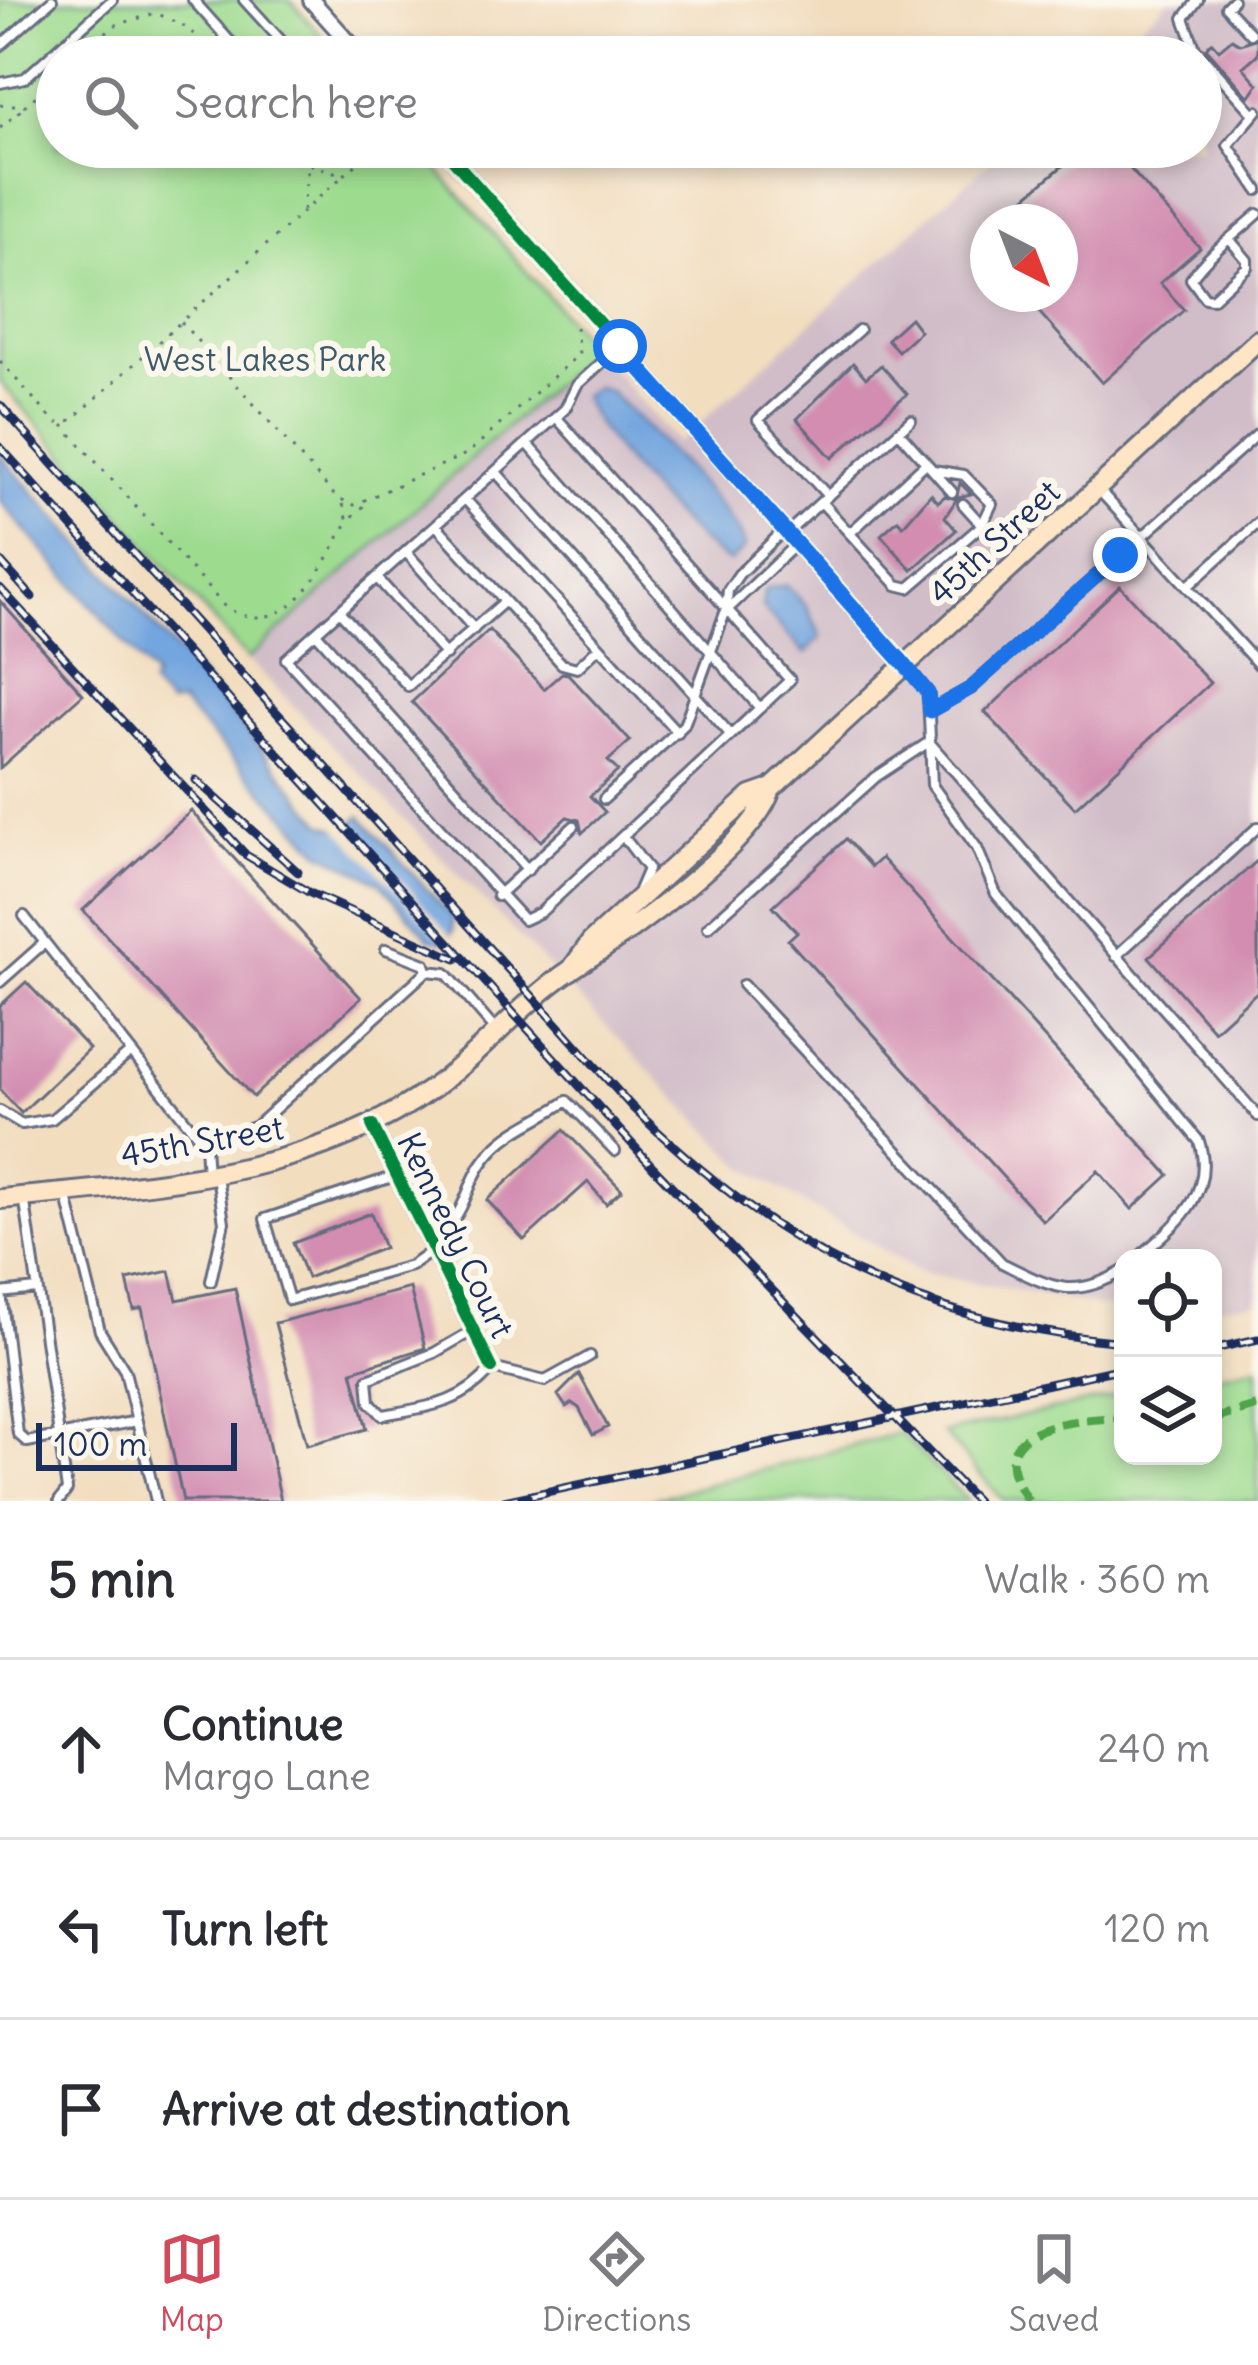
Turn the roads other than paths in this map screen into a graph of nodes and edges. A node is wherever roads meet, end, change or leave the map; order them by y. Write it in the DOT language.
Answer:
graph roads {
  1 [pos="52,0"];
  2 [pos="112,0"];
  3 [pos="193,0"];
  4 [pos="244,0"];
  5 [pos="311,0"];
  6 [pos="1198,0"];
  7 [pos="1234,0"];
  8 [pos="1251,34"];
  9 [pos="72,36"];
  10 [pos="225,36"];
  11 [pos="277,36"];
  12 [pos="343,36"];
  13 [pos="1190,36"];
  14 [pos="0,46"];
  15 [pos="36,69"];
  16 [pos="1222,77"];
  17 [pos="0,83"];
  18 [pos="1256,113"];
  19 [pos="461,168"];
  20 [pos="1258,172"];
  21 [pos="1250,181"];
  22 [pos="1258,190"];
  23 [pos="1258,214"];
  24 [pos="1230,240"];
  25 [pos="859,330"];
  26 [pos="1258,340"];
  27 [pos="620,346"];
  28 [pos="556,417"];
  29 [pos="911,420"];
  30 [pos="899,432"];
  31 [pos="1258,434"];
  32 [pos="527,443"];
  33 [pos="929,466"];
  34 [pos="496,472"];
  35 [pos="1097,488"];
  36 [pos="952,492"];
  37 [pos="465,499"];
  38 [pos="825,499"];
  39 [pos="963,504"];
  40 [pos="1258,523"];
  41 [pos="436,525"];
  42 [pos="982,525"];
  43 [pos="850,533"];
  44 [pos="789,535"];
  45 [pos="1142,536"];
  46 [pos="406,552"];
  47 [pos="1120,555"];
  48 [pos="377,578"];
  49 [pos="1187,587"];
  50 [pos="503,602"];
  51 [pos="727,610"];
  52 [pos="340,612"];
  53 [pos="474,629"];
  54 [pos="316,633"];
  55 [pos="599,647"];
  56 [pos="713,652"];
  57 [pos="446,655"];
  58 [pos="1258,664"];
  59 [pos="905,665"];
  60 [pos="698,700"];
  61 [pos="760,708"];
  62 [pos="930,711"];
  63 [pos="678,733"];
  64 [pos="731,735"];
  65 [pos="929,742"];
  66 [pos="771,789"];
  67 [pos="604,799"];
  68 [pos="574,826"];
  69 [pos="1258,826"];
  70 [pos="622,836"];
  71 [pos="528,870"];
  72 [pos="497,896"];
  73 [pos="632,904"];
  74 [pos="24,916"];
  75 [pos="708,927"];
  76 [pos="44,942"];
  77 [pos="386,949"];
  78 [pos="1116,956"];
  79 [pos="572,970"];
  80 [pos="427,971"];
  81 [pos="0,982"];
  82 [pos="743,985"];
  83 [pos="499,1034"];
  84 [pos="130,1054"];
  85 [pos="0,1111"];
  86 [pos="1258,1116"];
  87 [pos="372,1125"];
  88 [pos="205,1145"];
  89 [pos="616,1151"];
  90 [pos="397,1175"];
  91 [pos="212,1176"];
  92 [pos="66,1192"];
  93 [pos="24,1196"];
  94 [pos="0,1198"];
  95 [pos="431,1245"];
  96 [pos="1148,1249"];
  97 [pos="1114,1276"];
  98 [pos="211,1281"];
  99 [pos="37,1289"];
  100 [pos="1,1293"];
  101 [pos="473,1330"];
  102 [pos="590,1356"];
  103 [pos="492,1368"];
  104 [pos="137,1420"];
  105 [pos="58,1435"];
  106 [pos="59,1501"];
  107 [pos="156,1501"];
  1 -- 14 [label="lane"];
  2 -- 9 [label="lane"];
  3 -- 10 [label="lane"];
  4 -- 11 [label="lane"];
  5 -- 12 [label="street"];
  6 -- 13 [label="lane"];
  7 -- 8 [label="lane"];
  15 -- 17 [label="lane"];
  16 -- 18 [label="lane"];
  18 -- 21 [label="lane"];
  19 -- 27 [label="street"];
  20 -- 21 [label="lane"];
  21 -- 22 [label="lane"];
  23 -- 24 [label="lane"];
  24 -- 24 [label="lane"];
  25 -- 38 [label="lane"];
  26 -- 35 [label="main road, 45th Street"];
  27 -- 28 [label="lane"];
  27 -- 44 [label="street"];
  28 -- 32 [label="lane"];
  28 -- 51 [label="lane"];
  29 -- 30 [label="lane"];
  30 -- 33 [label="lane"];
  30 -- 38 [label="lane"];
  31 -- 45 [label="lane"];
  32 -- 34 [label="lane"];
  32 -- 56 [label="lane"];
  33 -- 36 [label="lane"];
  33 -- 42 [label="lane"];
  33 -- 43 [label="lane"];
  34 -- 37 [label="lane"];
  34 -- 60 [label="lane"];
  35 -- 45 [label="lane"];
  35 -- 59 [label="main road, 45th Street"];
  37 -- 41 [label="lane"];
  37 -- 55 [label="lane"];
  38 -- 43 [label="lane"];
  38 -- 44 [label="lane"];
  39 -- 42 [label="lane"];
  40 -- 49 [label="lane"];
  41 -- 46 [label="lane"];
  41 -- 50 [label="lane"];
  42 -- 43 [label="lane"];
  44 -- 51 [label="lane"];
  44 -- 51 [label="lane"];
  44 -- 59 [label="street"];
  45 -- 49 [label="lane"];
  46 -- 48 [label="lane"];
  46 -- 53 [label="lane"];
  47 -- 62 [label="lane"];
  48 -- 52 [label="lane"];
  48 -- 57 [label="lane"];
  49 -- 58 [label="lane"];
  50 -- 53 [label="lane"];
  50 -- 55 [label="lane"];
  51 -- 56 [label="lane"];
  51 -- 61 [label="lane"];
  52 -- 54 [label="lane"];
  52 -- 57 [label="lane"];
  53 -- 57 [label="lane"];
  54 -- 71 [label="lane"];
  54 -- 72 [label="lane"];
  55 -- 63 [label="lane"];
  56 -- 60 [label="lane"];
  56 -- 61 [label="lane"];
  59 -- 62 [label="lane"];
  59 -- 66 [label="main road, 45th Street"];
  60 -- 63 [label="lane"];
  60 -- 64 [label="lane"];
  61 -- 64 [label="lane"];
  62 -- 65 [label="lane"];
  63 -- 67 [label="lane"];
  64 -- 70 [label="lane"];
  65 -- 75 [label="lane"];
  65 -- 78 [label="lane"];
  65 -- 96 [label="lane"];
  66 -- 73 [label="main road, 45th Street"];
  66 -- 79 [label="main road, 45th Street"];
  68 -- 71 [label="lane"];
  69 -- 78 [label="lane"];
  70 -- 72 [label="lane"];
  70 -- 73 [label="lane"];
  71 -- 72 [label="lane"];
  73 -- 79 [label="main road, 45th Street"];
  74 -- 76 [label="lane"];
  76 -- 81 [label="lane"];
  76 -- 84 [label="lane"];
  77 -- 80 [label="lane"];
  78 -- 86 [label="lane"];
  79 -- 83 [label="main road, 45th Street"];
  80 -- 83 [label="lane"];
  80 -- 88 [label="lane"];
  82 -- 97 [label="lane"];
  83 -- 87 [label="main road, 45th Street"];
  84 -- 85 [label="lane"];
  84 -- 88 [label="lane"];
  87 -- 90 [label="street, Kennedy Court"];
  87 -- 91 [label="main road, 45th Street"];
  88 -- 91 [label="lane"];
  89 -- 95 [label="lane"];
  90 -- 95 [label="street, Kennedy Court"];
  90 -- 95 [label="lane"];
  91 -- 92 [label="main road, 45th Street"];
  91 -- 98 [label="lane"];
  92 -- 93 [label="main road, 45th Street"];
  92 -- 104 [label="lane"];
  93 -- 94 [label="main road, 45th Street"];
  93 -- 99 [label="lane"];
  95 -- 101 [label="street, Kennedy Court"];
  99 -- 100 [label="lane"];
  99 -- 105 [label="lane"];
  100 -- 105 [label="lane"];
  101 -- 103 [label="street, Kennedy Court"];
  101 -- 103 [label="lane"];
  102 -- 103 [label="lane"];
  104 -- 105 [label="lane"];
  104 -- 107 [label="lane"];
  105 -- 106 [label="lane"];
}
